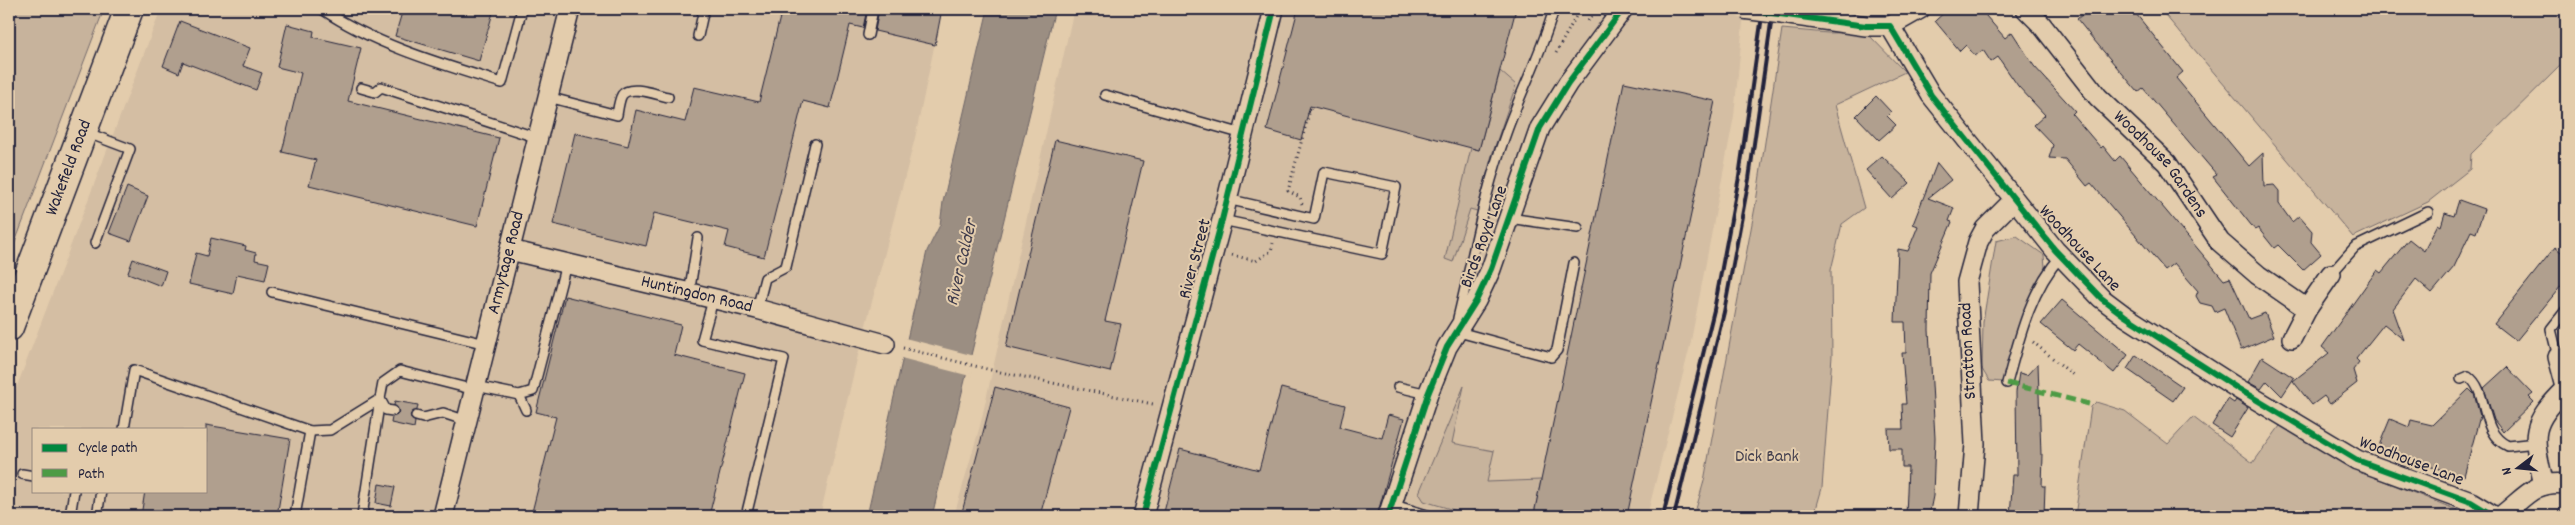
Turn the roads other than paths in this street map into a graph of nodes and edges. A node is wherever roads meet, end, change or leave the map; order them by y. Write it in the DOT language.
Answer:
graph roads {
  1 [pos="129,9"];
  2 [pos="322,9"];
  3 [pos="522,9"];
  4 [pos="570,9"];
  5 [pos="704,9"];
  6 [pos="873,9"];
  7 [pos="1274,9"];
  8 [pos="1554,9"];
  9 [pos="1623,9"];
  10 [pos="1743,9"];
  11 [pos="1920,9"];
  12 [pos="2026,9"];
  13 [pos="1890,26"];
  14 [pos="868,35"];
  15 [pos="698,36"];
  16 [pos="361,88"];
  17 [pos="1105,94"];
  18 [pos="548,97"];
  19 [pos="668,97"];
  20 [pos="83,131"];
  21 [pos="1243,134"];
  22 [pos="538,138"];
  23 [pos="815,144"];
  24 [pos="1227,199"];
  25 [pos="2014,200"];
  26 [pos="2428,212"];
  27 [pos="1509,218"];
  28 [pos="1222,220"];
  29 [pos="1578,228"];
  30 [pos="698,238"];
  31 [pos="96,243"];
  32 [pos="510,250"];
  33 [pos="2061,256"];
  34 [pos="1574,263"];
  35 [pos="566,264"];
  36 [pos="2331,274"];
  37 [pos="272,292"];
  38 [pos="689,294"];
  39 [pos="713,300"];
  40 [pos="2307,308"];
  41 [pos="757,309"];
  42 [pos="2566,310"];
  43 [pos="9,327"];
  44 [pos="1455,332"];
  45 [pos="2292,338"];
  46 [pos="486,344"];
  47 [pos="885,344"];
  48 [pos="2558,357"];
  49 [pos="2461,379"];
  50 [pos="2007,383"];
  51 [pos="1398,387"];
  52 [pos="475,388"];
  53 [pos="2566,388"];
  54 [pos="1428,394"];
  55 [pos="520,395"];
  56 [pos="380,399"];
  57 [pos="526,410"];
  58 [pos="393,411"];
  59 [pos="416,416"];
  60 [pos="467,421"];
  61 [pos="124,428"];
  62 [pos="310,431"];
  63 [pos="2536,443"];
  64 [pos="22,474"];
  65 [pos="32,476"];
  66 [pos="2544,484"];
  67 [pos="2566,484"];
  68 [pos="74,492"];
  69 [pos="101,492"];
  70 [pos="1390,510"];
  71 [pos="70,516"];
  72 [pos="97,516"];
  73 [pos="295,516"];
  74 [pos="362,516"];
  75 [pos="443,516"];
  76 [pos="746,516"];
  77 [pos="1143,516"];
  78 [pos="1430,516"];
  79 [pos="1969,516"];
  80 [pos="2494,516"];
  81 [pos="2501,516"];
  1 -- 20 [label="main road, Wakefield Road"];
  2 -- 3 [label="lane"];
  4 -- 18 [label="street, Armytage Road"];
  5 -- 15 [label="lane"];
  6 -- 14 [label="lane"];
  7 -- 21 [label="street, River Street"];
  8 -- 44 [label="lane"];
  9 -- 27 [label="street, Birds Royd Lane"];
  10 -- 13 [label="street, bridge"];
  11 -- 13 [label="street"];
  12 -- 40 [label="street, Woodhouse Gardens"];
  13 -- 25 [label="street, Woodhouse Lane"];
  16 -- 22 [label="lane"];
  17 -- 21 [label="lane"];
  18 -- 19 [label="lane"];
  18 -- 22 [label="street, Armytage Road"];
  20 -- 31 [label="lane"];
  20 -- 43 [label="main road, Wakefield Road"];
  21 -- 24 [label="street, River Street"];
  22 -- 32 [label="street, Armytage Road"];
  23 -- 41 [label="lane"];
  24 -- 28 [label="street, River Street"];
  24 -- 28 [label="lane"];
  25 -- 33 [label="street, Woodhouse Lane"];
  25 -- 79 [label="street, Stratton Road"];
  26 -- 36 [label="lane"];
  27 -- 29 [label="lane"];
  27 -- 44 [label="street, Birds Royd Lane"];
  28 -- 77 [label="street, River Street"];
  30 -- 38 [label="lane"];
  32 -- 35 [label="street, Huntingdon Road"];
  32 -- 46 [label="street, Armytage Road"];
  33 -- 50 [label="lane"];
  33 -- 80 [label="street, Woodhouse Lane"];
  34 -- 44 [label="lane"];
  35 -- 38 [label="street, Huntingdon Road"];
  35 -- 55 [label="lane"];
  36 -- 40 [label="street"];
  37 -- 46 [label="lane"];
  38 -- 39 [label="street, Huntingdon Road"];
  39 -- 41 [label="street, Huntingdon Road"];
  39 -- 76 [label="lane"];
  40 -- 45 [label="street"];
  41 -- 47 [label="street, Huntingdon Road"];
  42 -- 48 [label="lane"];
  44 -- 54 [label="street, Birds Royd Lane"];
  46 -- 52 [label="street, Armytage Road"];
  48 -- 53 [label="street"];
  49 -- 63 [label="lane"];
  51 -- 54 [label="lane"];
  52 -- 55 [label="lane"];
  52 -- 56 [label="lane"];
  52 -- 60 [label="street, Armytage Road"];
  53 -- 63 [label="street"];
  54 -- 70 [label="street, Birds Royd Lane"];
  55 -- 57 [label="lane"];
  56 -- 58 [label="lane"];
  56 -- 62 [label="lane"];
  56 -- 74 [label="lane"];
  59 -- 60 [label="lane"];
  60 -- 75 [label="street, Armytage Road"];
  61 -- 62 [label="lane"];
  62 -- 73 [label="lane"];
  63 -- 66 [label="street"];
  64 -- 65 [label="lane"];
  66 -- 67 [label="street"];
  66 -- 81 [label="street"];
  68 -- 71 [label="lane"];
  69 -- 72 [label="lane"];
  70 -- 78 [label="lane"];
}
